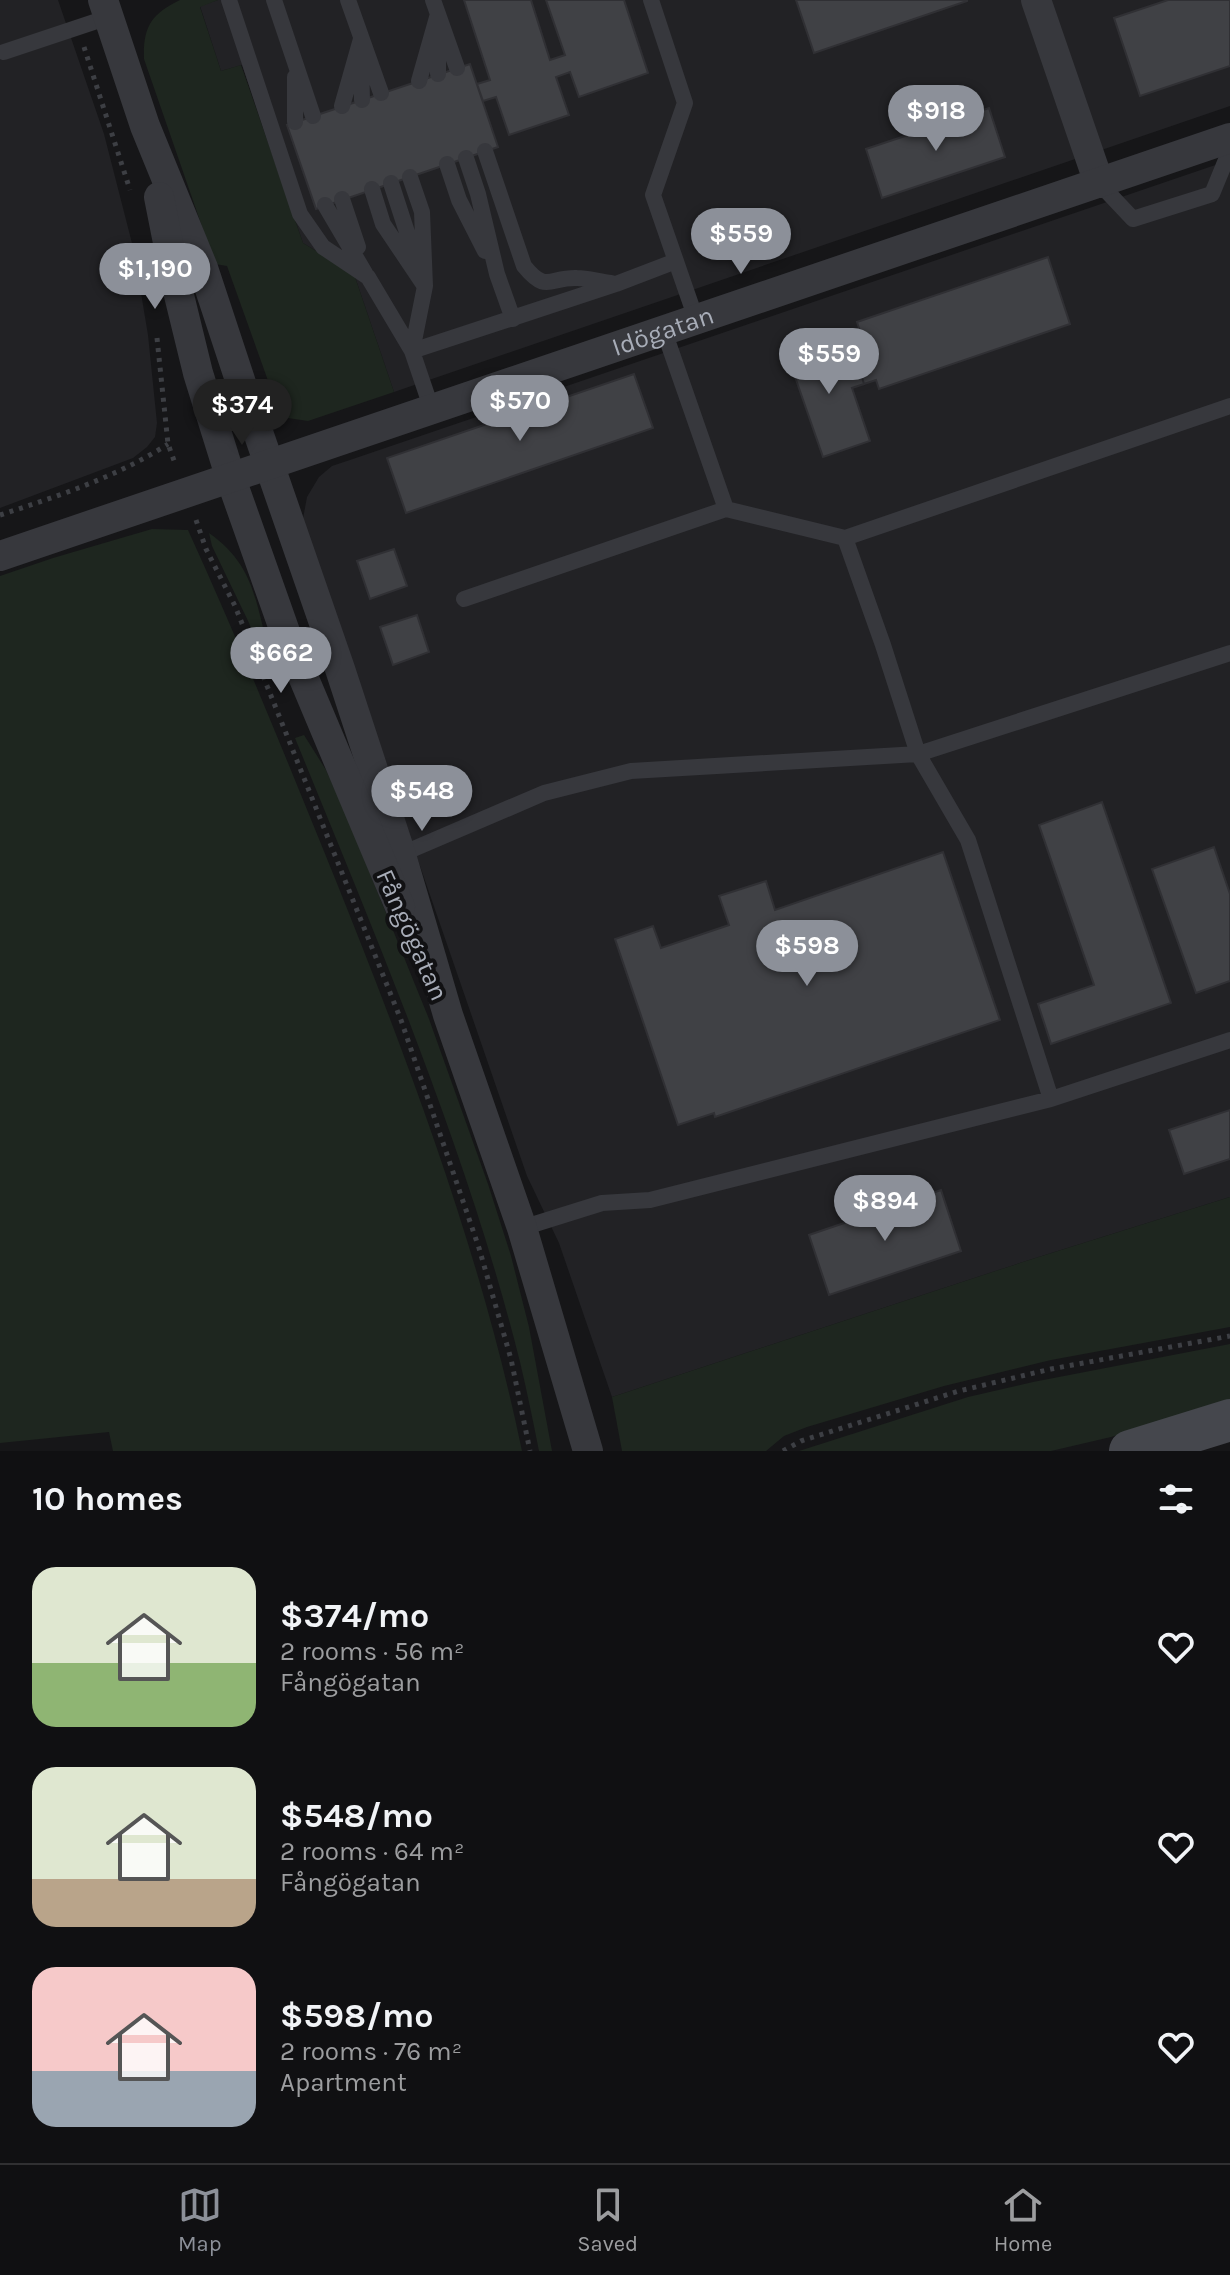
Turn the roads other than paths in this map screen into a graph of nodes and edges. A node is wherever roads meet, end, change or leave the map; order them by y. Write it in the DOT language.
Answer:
graph roads {
  1 [pos="229,0"];
  2 [pos="274,0"];
  3 [pos="348,0"];
  4 [pos="651,0"];
  5 [pos="1036,0"];
  6 [pos="109,6"];
  7 [pos="435,7"];
  8 [pos="361,39"];
  9 [pos="4,52"];
  10 [pos="295,63"];
  11 [pos="457,68"];
  12 [pos="438,74"];
  13 [pos="419,81"];
  14 [pos="381,93"];
  15 [pos="362,100"];
  16 [pos="342,106"];
  17 [pos="313,116"];
  18 [pos="295,122"];
  19 [pos="145,126"];
  20 [pos="1230,138"];
  21 [pos="1230,150"];
  22 [pos="485,151"];
  23 [pos="466,158"];
  24 [pos="447,164"];
  25 [pos="410,177"];
  26 [pos="391,183"];
  27 [pos="1099,183"];
  28 [pos="372,189"];
  29 [pos="342,199"];
  30 [pos="325,205"];
  31 [pos="676,261"];
  32 [pos="497,274"];
  33 [pos="368,277"];
  34 [pos="616,284"];
  35 [pos="425,286"];
  36 [pos="513,319"];
  37 [pos="696,319"];
  38 [pos="664,331"];
  39 [pos="412,351"];
  40 [pos="1230,406"];
  41 [pos="432,410"];
  42 [pos="270,465"];
  43 [pos="231,479"];
  44 [pos="726,509"];
  45 [pos="845,538"];
  46 [pos="0,556"];
  47 [pos="464,599"];
  48 [pos="1230,653"];
  49 [pos="918,754"];
  50 [pos="390,859"];
  51 [pos="1230,1040"];
  52 [pos="1051,1099"];
  53 [pos="522,1228"];
  54 [pos="1230,1420"];
  55 [pos="588,1451"];
  56 [pos="1130,1451"];
  1 -- 33 [label="lane"];
  2 -- 10 [label="lane"];
  3 -- 8 [label="lane"];
  4 -- 31 [label="lane"];
  5 -- 27 [label="street"];
  6 -- 9 [label="lane"];
  6 -- 19 [label="street, Fångögatan"];
  7 -- 11 [label="lane"];
  7 -- 12 [label="lane"];
  7 -- 13 [label="lane"];
  8 -- 14 [label="lane"];
  8 -- 15 [label="lane"];
  8 -- 16 [label="lane"];
  10 -- 17 [label="lane"];
  10 -- 18 [label="lane"];
  19 -- 42 [label="street, Fångögatan"];
  19 -- 43 [label="street, Fångögatan"];
  20 -- 27 [label="street, Idögatan"];
  21 -- 27 [label="lane"];
  22 -- 34 [label="lane"];
  23 -- 32 [label="lane"];
  24 -- 32 [label="lane"];
  25 -- 35 [label="lane"];
  26 -- 35 [label="lane"];
  27 -- 37 [label="street, Idögatan"];
  28 -- 35 [label="lane"];
  29 -- 33 [label="lane"];
  30 -- 33 [label="lane"];
  31 -- 34 [label="lane"];
  31 -- 37 [label="lane"];
  32 -- 36 [label="lane"];
  33 -- 39 [label="lane"];
  34 -- 36 [label="lane"];
  35 -- 39 [label="lane"];
  36 -- 39 [label="lane"];
  37 -- 38 [label="street, Idögatan"];
  38 -- 41 [label="street, Idögatan"];
  38 -- 44 [label="lane"];
  39 -- 41 [label="lane"];
  40 -- 45 [label="lane"];
  41 -- 42 [label="street, Idögatan"];
  42 -- 43 [label="street, Idögatan"];
  42 -- 50 [label="street, Fångögatan"];
  43 -- 46 [label="street, Idögatan"];
  43 -- 50 [label="street, Fångögatan"];
  44 -- 45 [label="lane"];
  44 -- 47 [label="lane"];
  45 -- 49 [label="lane"];
  48 -- 49 [label="lane"];
  49 -- 50 [label="lane"];
  49 -- 52 [label="lane"];
  50 -- 53 [label="street, Fångögatan"];
  51 -- 52 [label="lane"];
  52 -- 53 [label="lane"];
  53 -- 55 [label="street, Fångögatan"];
  54 -- 56 [label="main road"];
}
